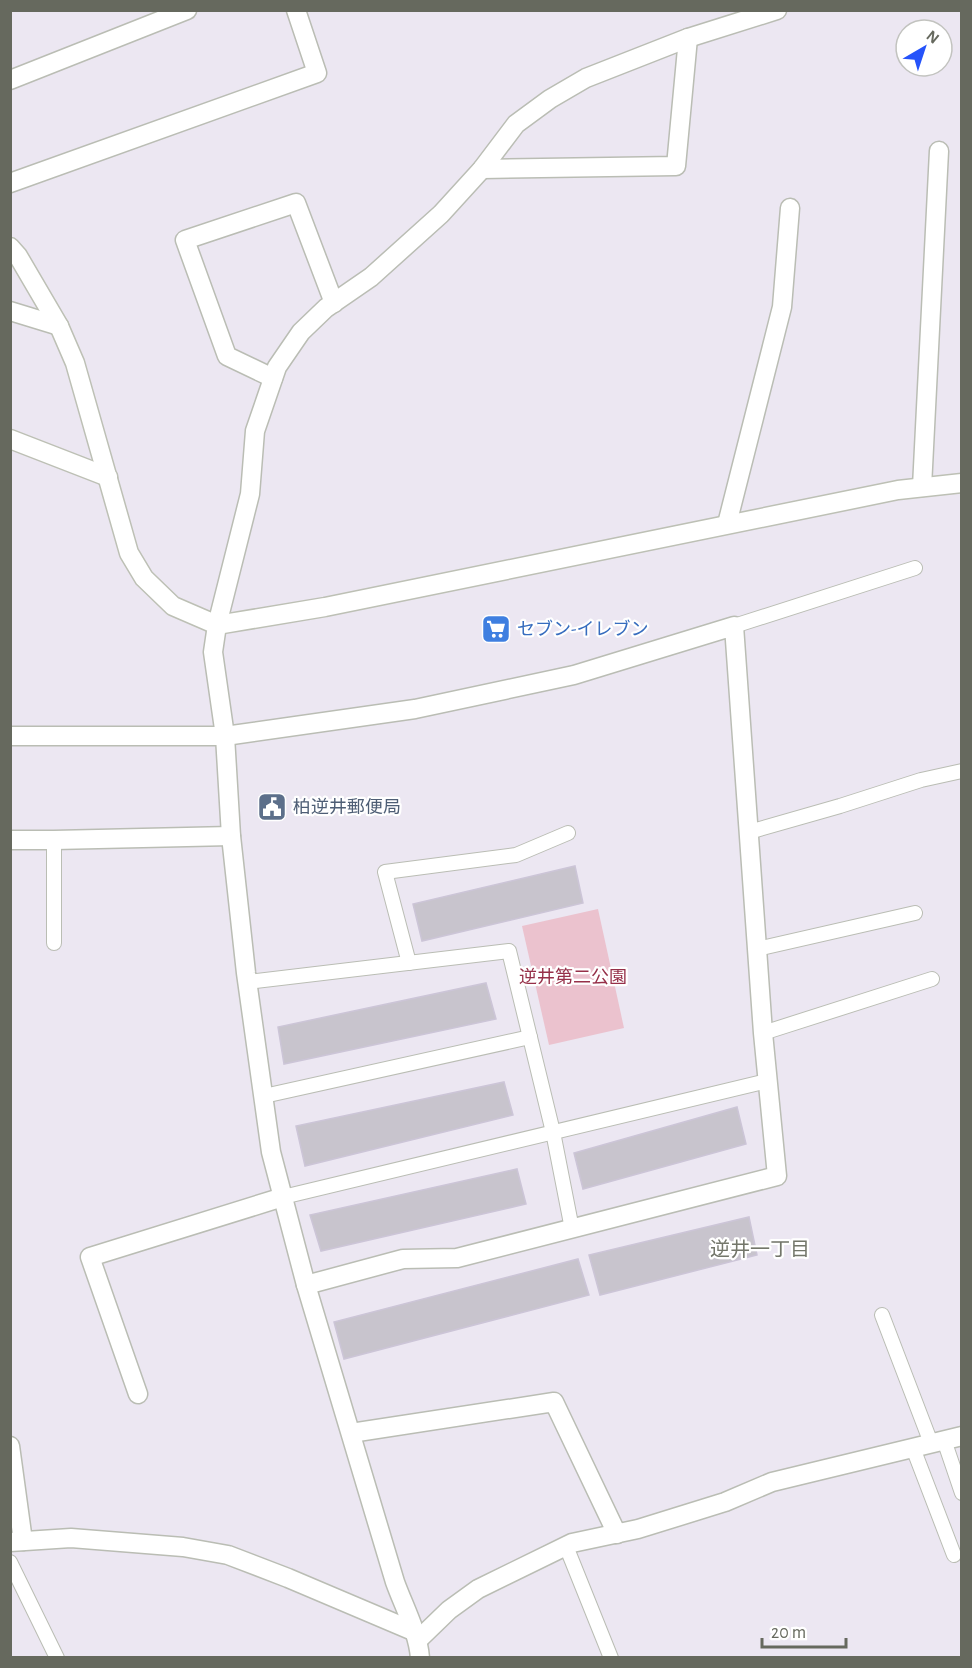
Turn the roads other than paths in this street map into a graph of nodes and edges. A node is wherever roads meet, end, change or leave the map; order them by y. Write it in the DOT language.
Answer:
graph roads {
  1 [pos="188,10"];
  2 [pos="296,10"];
  3 [pos="777,10"];
  4 [pos="688,38"];
  5 [pos="10,80"];
  6 [pos="939,151"];
  7 [pos="482,169"];
  8 [pos="10,183"];
  9 [pos="790,208"];
  10 [pos="10,247"];
  11 [pos="334,303"];
  12 [pos="10,311"];
  13 [pos="59,326"];
  14 [pos="273,378"];
  15 [pos="10,439"];
  16 [pos="108,477"];
  17 [pos="962,483"];
  18 [pos="922,487"];
  19 [pos="727,524"];
  20 [pos="915,568"];
  21 [pos="217,625"];
  22 [pos="734,626"];
  23 [pos="10,736"];
  24 [pos="225,736"];
  25 [pos="962,771"];
  26 [pos="749,832"];
  27 [pos="568,833"];
  28 [pos="231,836"];
  29 [pos="10,840"];
  30 [pos="54,840"];
  31 [pos="915,913"];
  32 [pos="54,943"];
  33 [pos="757,949"];
  34 [pos="409,963"];
  35 [pos="932,979"];
  36 [pos="248,982"];
  37 [pos="764,1033"];
  38 [pos="530,1037"];
  39 [pos="767,1081"];
  40 [pos="264,1096"];
  41 [pos="553,1132"];
  42 [pos="283,1197"];
  43 [pos="572,1229"];
  44 [pos="306,1285"];
  45 [pos="882,1315"];
  46 [pos="138,1394"];
  47 [pos="351,1433"];
  48 [pos="946,1440"];
  49 [pos="10,1446"];
  50 [pos="913,1448"];
  51 [pos="962,1493"];
  52 [pos="617,1534"];
  53 [pos="16,1542"];
  54 [pos="566,1546"];
  55 [pos="954,1555"];
  56 [pos="10,1562"];
  57 [pos="417,1643"];
  58 [pos="57,1658"];
  59 [pos="611,1658"];
  1 -- 5 [label="street"];
  2 -- 8 [label="street"];
  3 -- 4 [label="street"];
  4 -- 7 [label="street"];
  4 -- 7 [label="street"];
  6 -- 18 [label="street"];
  7 -- 11 [label="street"];
  9 -- 19 [label="street"];
  10 -- 13 [label="street"];
  11 -- 14 [label="street"];
  11 -- 14 [label="street"];
  12 -- 13 [label="street"];
  13 -- 16 [label="street"];
  14 -- 21 [label="street"];
  15 -- 16 [label="street"];
  16 -- 21 [label="street"];
  17 -- 18 [label="street"];
  18 -- 19 [label="street"];
  19 -- 21 [label="street"];
  20 -- 22 [label="lane"];
  21 -- 24 [label="street"];
  22 -- 24 [label="street"];
  22 -- 26 [label="street"];
  23 -- 24 [label="street"];
  24 -- 28 [label="street"];
  25 -- 26 [label="lane"];
  26 -- 33 [label="street"];
  27 -- 34 [label="lane"];
  28 -- 30 [label="street"];
  28 -- 36 [label="street"];
  29 -- 30 [label="street"];
  30 -- 32 [label="lane"];
  31 -- 33 [label="lane"];
  33 -- 37 [label="street"];
  34 -- 36 [label="lane"];
  34 -- 38 [label="lane"];
  35 -- 37 [label="lane"];
  36 -- 40 [label="street"];
  37 -- 39 [label="street"];
  38 -- 40 [label="lane"];
  38 -- 41 [label="lane"];
  39 -- 41 [label="lane"];
  39 -- 43 [label="street"];
  40 -- 42 [label="street"];
  41 -- 42 [label="lane"];
  41 -- 43 [label="lane"];
  42 -- 44 [label="street"];
  42 -- 46 [label="street"];
  43 -- 44 [label="street"];
  44 -- 47 [label="street"];
  45 -- 48 [label="lane"];
  47 -- 52 [label="street"];
  47 -- 57 [label="street"];
  48 -- 50 [label="street"];
  48 -- 51 [label="lane"];
  49 -- 53 [label="street"];
  50 -- 52 [label="street"];
  50 -- 55 [label="lane"];
  52 -- 54 [label="street"];
  53 -- 57 [label="street"];
  54 -- 57 [label="street"];
  54 -- 59 [label="lane"];
  56 -- 58 [label="lane"];
}
